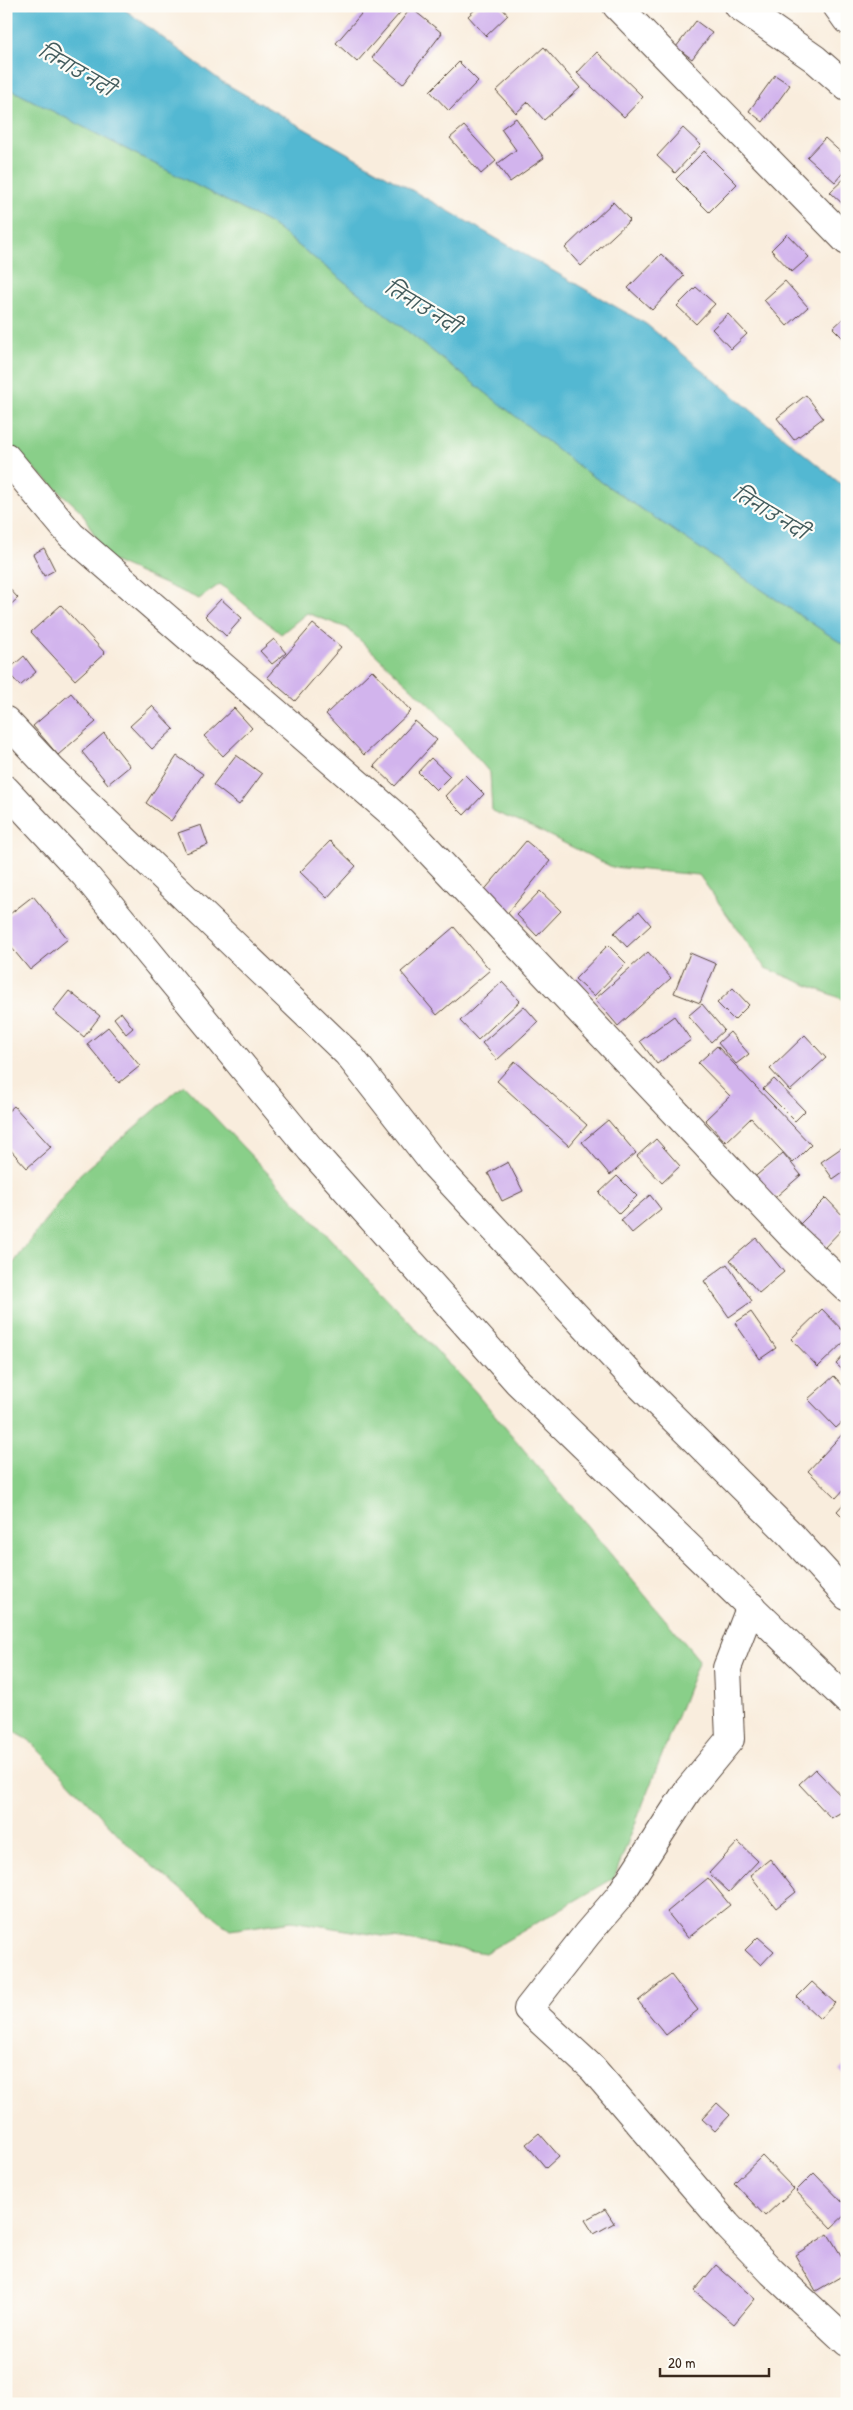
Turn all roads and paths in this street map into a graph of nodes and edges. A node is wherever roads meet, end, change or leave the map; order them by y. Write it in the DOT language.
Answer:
graph roads {
  1 [pos="617,6"];
  2 [pos="739,6"];
  3 [pos="837,6"];
  4 [pos="847,20"];
  5 [pos="847,87"];
  6 [pos="847,241"];
  7 [pos="6,457"];
  8 [pos="6,721"];
  9 [pos="6,790"];
  10 [pos="847,1288"];
  11 [pos="847,1596"];
  12 [pos="751,1606"];
  13 [pos="847,1700"];
  14 [pos="847,2342"];
  1 -- 6 [label="street"];
  2 -- 5 [label="street"];
  3 -- 4 [label="street"];
  7 -- 10 [label="street"];
  8 -- 11 [label="street"];
  9 -- 12 [label="street"];
  12 -- 13 [label="street"];
  12 -- 14 [label="street"];
}
